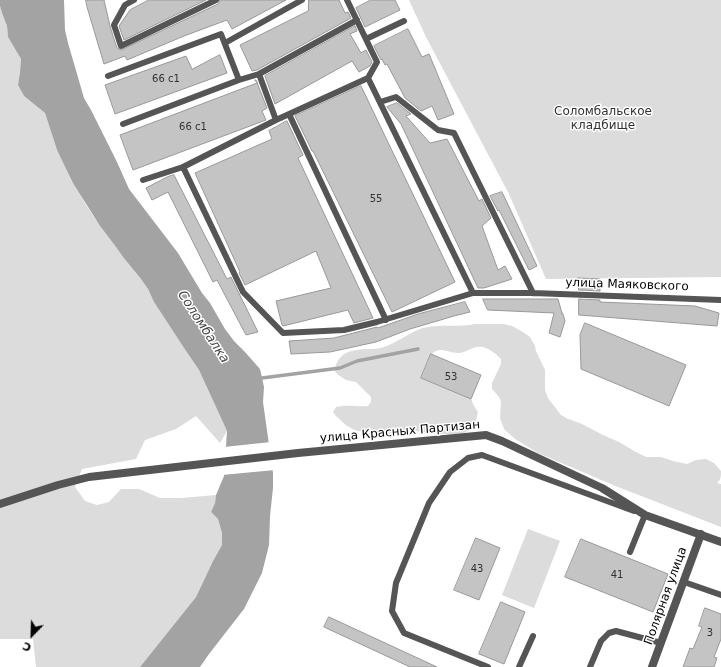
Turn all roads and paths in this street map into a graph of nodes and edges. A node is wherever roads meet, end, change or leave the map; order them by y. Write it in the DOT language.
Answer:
graph roads {
  1 [pos="134,0"];
  2 [pos="216,0"];
  3 [pos="302,0"];
  4 [pos="347,0"];
  5 [pos="357,20"];
  6 [pos="404,21"];
  7 [pos="366,39"];
  8 [pos="224,43"];
  9 [pos="258,74"];
  10 [pos="108,76"];
  11 [pos="368,78"];
  12 [pos="240,80"];
  13 [pos="380,102"];
  14 [pos="289,114"];
  15 [pos="276,120"];
  16 [pos="123,124"];
  17 [pos="182,167"];
  18 [pos="143,180"];
  19 [pos="472,293"];
  20 [pos="533,293"];
  21 [pos="721,300"];
  22 [pos="386,320"];
  23 [pos="0,504"];
  24 [pos="645,515"];
  25 [pos="701,534"];
  26 [pos="721,542"];
  27 [pos="630,552"];
  28 [pos="684,582"];
  29 [pos="721,596"];
  30 [pos="533,636"];
  31 [pos="661,643"];
  32 [pos="488,667"];
  33 [pos="519,667"];
  34 [pos="590,667"];
  35 [pos="652,667"];
  1 -- 2 [label="lane"];
  3 -- 8 [label="lane"];
  4 -- 5 [label="lane"];
  5 -- 7 [label="lane"];
  5 -- 9 [label="lane"];
  6 -- 7 [label="lane"];
  7 -- 11 [label="lane"];
  8 -- 10 [label="lane"];
  8 -- 12 [label="lane"];
  9 -- 12 [label="lane"];
  9 -- 15 [label="lane"];
  11 -- 13 [label="lane"];
  11 -- 14 [label="lane"];
  12 -- 16 [label="lane"];
  13 -- 19 [label="lane"];
  13 -- 20 [label="lane"];
  14 -- 15 [label="lane"];
  14 -- 22 [label="lane"];
  15 -- 17 [label="lane"];
  17 -- 18 [label="lane"];
  17 -- 22 [label="lane, улица Маяковского"];
  19 -- 20 [label="lane, улица Маяковского"];
  19 -- 22 [label="lane, улица Маяковского"];
  20 -- 21 [label="lane, улица Маяковского"];
  23 -- 24 [label="street, улица Красных Партизан"];
  24 -- 25 [label="street, улица Красных Партизан"];
  24 -- 27 [label="lane"];
  24 -- 32 [label="lane"];
  25 -- 26 [label="street, улица Красных Партизан"];
  25 -- 28 [label="street, Полярная улица"];
  28 -- 29 [label="lane"];
  28 -- 31 [label="street, Полярная улица"];
  30 -- 33 [label="lane"];
  31 -- 34 [label="lane"];
  31 -- 35 [label="street, Полярная улица"];
}
